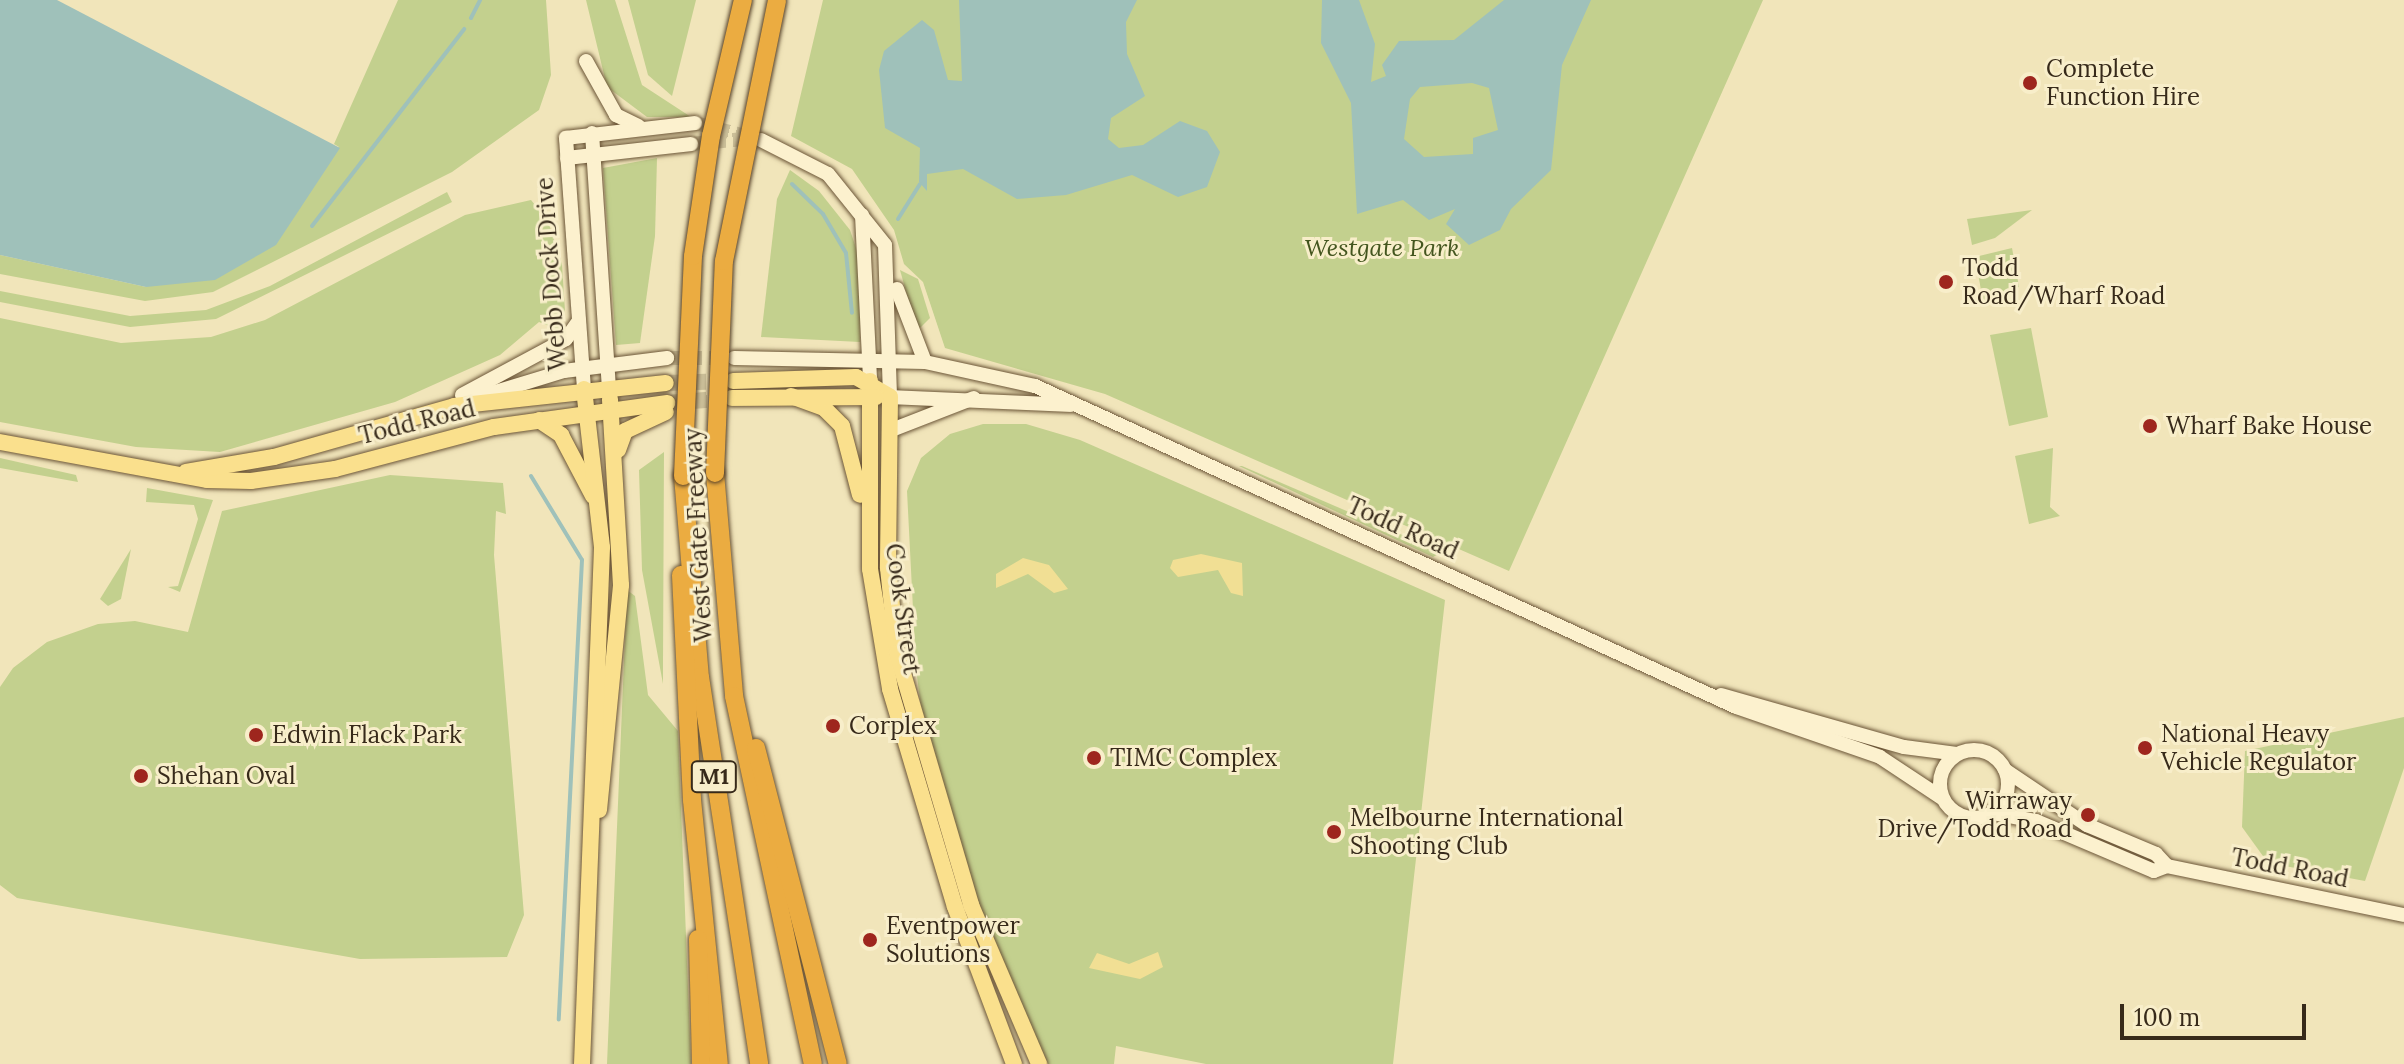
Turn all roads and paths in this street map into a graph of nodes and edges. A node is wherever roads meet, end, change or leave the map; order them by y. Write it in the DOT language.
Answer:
graph roads {
  1 [pos="743,0"];
  2 [pos="777,0"];
  3 [pos="586,61"];
  4 [pos="695,123"];
  5 [pos="643,127"];
  6 [pos="592,133"];
  7 [pos="761,140"];
  8 [pos="691,144"];
  9 [pos="593,154"];
  10 [pos="567,158"];
  11 [pos="862,215"];
  12 [pos="891,265"];
  13 [pos="577,323"];
  14 [pos="667,358"];
  15 [pos="734,358"];
  16 [pos="870,360"];
  17 [pos="891,361"];
  18 [pos="925,362"];
  19 [pos="606,364"];
  20 [pos="582,368"];
  21 [pos="666,383"];
  22 [pos="609,386"];
  23 [pos="584,389"];
  24 [pos="869,389"];
  25 [pos="791,396"];
  26 [pos="890,397"];
  27 [pos="974,398"];
  28 [pos="1071,405"];
  29 [pos="454,406"];
  30 [pos="611,408"];
  31 [pos="434,411"];
  32 [pos="588,412"];
  33 [pos="538,420"];
  34 [pos="889,431"];
  35 [pos="0,442"];
  36 [pos="616,455"];
  37 [pos="181,473"];
  38 [pos="683,482"];
  39 [pos="600,525"];
  40 [pos="868,540"];
  41 [pos="1717,694"];
  42 [pos="740,727"];
  43 [pos="1957,754"];
  44 [pos="2005,770"];
  45 [pos="1942,798"];
  46 [pos="1993,813"];
  47 [pos="594,826"];
  48 [pos="2167,866"];
  49 [pos="699,887"];
  50 [pos="2404,915"];
  51 [pos="785,931"];
  52 [pos="582,1064"];
  53 [pos="701,1064"];
  54 [pos="719,1064"];
  55 [pos="759,1064"];
  56 [pos="813,1064"];
  57 [pos="828,1064"];
  58 [pos="838,1064"];
  59 [pos="1014,1064"];
  60 [pos="1039,1064"];
  1 -- 38 [label="highway, West Gate Freeway / M1, bridge"];
  2 -- 42 [label="highway, West Gate Freeway / M1, bridge"];
  3 -- 5 [label="main road"];
  4 -- 5 [label="main road"];
  5 -- 6 [label="main road"];
  6 -- 9 [label="main road, Webb Dock Drive"];
  6 -- 10 [label="main road"];
  7 -- 11 [label="main road"];
  8 -- 9 [label="main road, Webb Dock Drive"];
  9 -- 10 [label="main road, Webb Dock Drive"];
  9 -- 19 [label="main road, Webb Dock Drive"];
  10 -- 13 [label="main road, Webb Dock Drive"];
  11 -- 12 [label="main road"];
  11 -- 16 [label="main road"];
  12 -- 17 [label="main road"];
  12 -- 18 [label="main road"];
  13 -- 20 [label="main road, Webb Dock Drive"];
  13 -- 31 [label="main road"];
  14 -- 19 [label="main road, Todd Road"];
  15 -- 16 [label="main road, Todd Road"];
  16 -- 17 [label="main road, Todd Road"];
  16 -- 24 [label="main road"];
  17 -- 18 [label="main road, Todd Road"];
  17 -- 26 [label="main road"];
  18 -- 28 [label="main road, Todd Road"];
  19 -- 20 [label="main road, Todd Road"];
  19 -- 22 [label="main road, Webb Dock Drive"];
  20 -- 23 [label="main road, Webb Dock Drive"];
  20 -- 29 [label="main road, Todd Road"];
  21 -- 22 [label="main road, Todd Road"];
  22 -- 23 [label="main road, Todd Road"];
  22 -- 30 [label="main road, Webb Dock Drive"];
  23 -- 29 [label="main road, Todd Road"];
  23 -- 32 [label="main road, Webb Dock Drive"];
  24 -- 25 [label="main road, Todd Road"];
  24 -- 25 [label="main road, Todd Road"];
  24 -- 26 [label="main road, Todd Road"];
  24 -- 40 [label="main road, Cook Street"];
  25 -- 40 [label="main road"];
  26 -- 27 [label="main road, Todd Road"];
  26 -- 34 [label="main road, Cook Street"];
  27 -- 28 [label="main road, Todd Road"];
  27 -- 34 [label="main road"];
  28 -- 41 [label="main road, Todd Road"];
  29 -- 31 [label="main road, Todd Road"];
  30 -- 32 [label="main road, Todd Road"];
  30 -- 36 [label="main road, Webb Dock Drive"];
  30 -- 36 [label="main road, Todd Road"];
  31 -- 37 [label="main road, Todd Road"];
  32 -- 33 [label="main road, Todd Road"];
  32 -- 39 [label="main road, Webb Dock Drive"];
  33 -- 37 [label="main road, Todd Road"];
  33 -- 39 [label="main road"];
  34 -- 60 [label="main road, Cook Street"];
  35 -- 37 [label="main road, Todd Road"];
  36 -- 47 [label="main road, Webb Dock Drive"];
  38 -- 49 [label="highway"];
  38 -- 55 [label="highway, West Gate Freeway / M1"];
  39 -- 47 [label="main road"];
  40 -- 59 [label="main road, Cook Street"];
  41 -- 43 [label="main road, Todd Road"];
  41 -- 45 [label="main road, Todd Road"];
  42 -- 51 [label="highway, West Gate Freeway / M1"];
  42 -- 58 [label="highway"];
  43 -- 44 [label="main road"];
  43 -- 45 [label="main road"];
  44 -- 46 [label="main road"];
  44 -- 48 [label="main road, Todd Road"];
  45 -- 46 [label="main road"];
  46 -- 48 [label="main road, Todd Road"];
  47 -- 52 [label="main road"];
  48 -- 50 [label="main road, Todd Road"];
  49 -- 53 [label="highway"];
  49 -- 54 [label="highway"];
  51 -- 56 [label="highway, West Gate Freeway / M1"];
  51 -- 57 [label="highway"];
}
